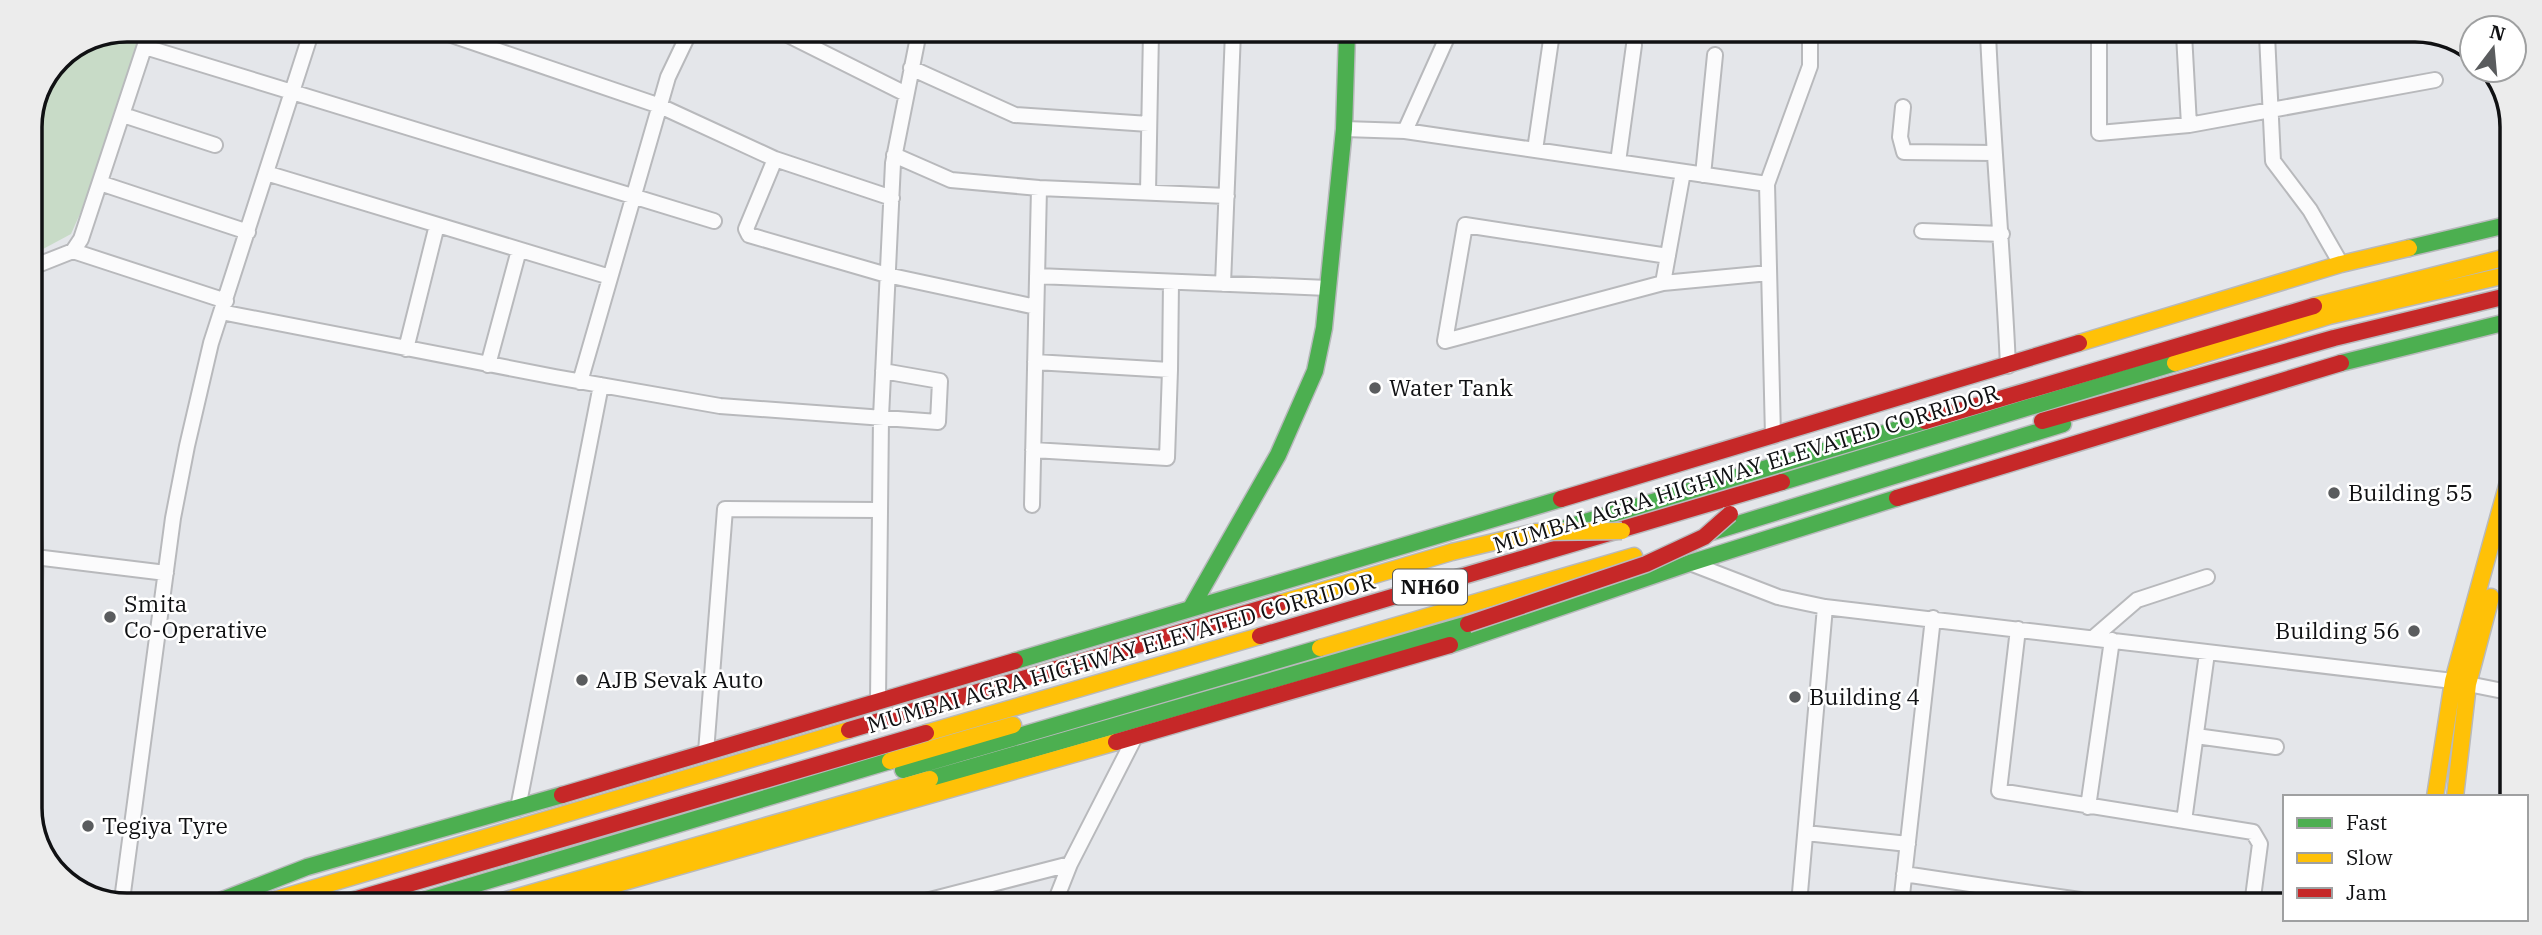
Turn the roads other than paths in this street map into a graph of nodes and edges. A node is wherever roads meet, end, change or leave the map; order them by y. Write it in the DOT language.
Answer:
graph roads {
  1 [pos="146,42"];
  2 [pos="308,42"];
  3 [pos="472,42"];
  4 [pos="685,42"];
  5 [pos="805,42"];
  6 [pos="917,42"];
  7 [pos="1151,42"];
  8 [pos="1233,42"];
  9 [pos="1348,42"];
  10 [pos="1445,42"];
  11 [pos="1551,42"];
  12 [pos="1810,42"];
  13 [pos="1988,42"];
  14 [pos="2099,42"];
  15 [pos="2184,42"];
  16 [pos="2267,42"];
  17 [pos="1634,45"];
  18 [pos="145,47"];
  19 [pos="1715,55"];
  20 [pos="911,68"];
  21 [pos="2435,80"];
  22 [pos="292,92"];
  23 [pos="906,94"];
  24 [pos="660,106"];
  25 [pos="1903,107"];
  26 [pos="2270,110"];
  27 [pos="123,115"];
  28 [pos="1149,124"];
  29 [pos="2189,125"];
  30 [pos="1344,129"];
  31 [pos="1405,131"];
  32 [pos="215,145"];
  33 [pos="1535,150"];
  34 [pos="1993,153"];
  35 [pos="894,155"];
  36 [pos="775,159"];
  37 [pos="1618,162"];
  38 [pos="1683,172"];
  39 [pos="266,173"];
  40 [pos="1703,175"];
  41 [pos="100,183"];
  42 [pos="1767,184"];
  43 [pos="1039,188"];
  44 [pos="1148,192"];
  45 [pos="634,196"];
  46 [pos="1227,197"];
  47 [pos="892,198"];
  48 [pos="714,221"];
  49 [pos="437,225"];
  50 [pos="2500,227"];
  51 [pos="1922,231"];
  52 [pos="248,232"];
  53 [pos="2002,234"];
  54 [pos="519,250"];
  55 [pos="73,251"];
  56 [pos="1668,256"];
  57 [pos="2500,259"];
  58 [pos="42,263"];
  59 [pos="2341,264"];
  60 [pos="1769,273"];
  61 [pos="887,275"];
  62 [pos="1037,276"];
  63 [pos="610,277"];
  64 [pos="2500,277"];
  65 [pos="1171,282"];
  66 [pos="1663,283"];
  67 [pos="1223,284"];
  68 [pos="1328,288"];
  69 [pos="2500,297"];
  70 [pos="223,307"];
  71 [pos="1036,307"];
  72 [pos="2500,307"];
  73 [pos="2500,324"];
  74 [pos="406,349"];
  75 [pos="1035,362"];
  76 [pos="488,365"];
  77 [pos="2008,366"];
  78 [pos="1170,370"];
  79 [pos="883,371"];
  80 [pos="580,382"];
  81 [pos="601,385"];
  82 [pos="881,417"];
  83 [pos="1773,436"];
  84 [pos="1033,450"];
  85 [pos="1032,505"];
  86 [pos="878,510"];
  87 [pos="1730,514"];
  88 [pos="2500,517"];
  89 [pos="1622,531"];
  90 [pos="42,551"];
  91 [pos="2500,560"];
  92 [pos="1690,563"];
  93 [pos="166,573"];
  94 [pos="2207,577"];
  95 [pos="1825,607"];
  96 [pos="1191,608"];
  97 [pos="1933,618"];
  98 [pos="2018,629"];
  99 [pos="2093,638"];
  100 [pos="2112,640"];
  101 [pos="2207,653"];
  102 [pos="2461,683"];
  103 [pos="2500,690"];
  104 [pos="878,700"];
  105 [pos="2196,736"];
  106 [pos="1135,737"];
  107 [pos="2276,747"];
  108 [pos="706,752"];
  109 [pos="2435,795"];
  110 [pos="2455,795"];
  111 [pos="2088,807"];
  112 [pos="518,808"];
  113 [pos="2184,821"];
  114 [pos="1806,833"];
  115 [pos="1908,844"];
  116 [pos="1070,864"];
  117 [pos="1904,874"];
  118 [pos="1997,888"];
  119 [pos="123,893"];
  120 [pos="240,893"];
  121 [pos="298,893"];
  122 [pos="335,893"];
  123 [pos="377,893"];
  124 [pos="447,893"];
  125 [pos="479,893"];
  126 [pos="531,893"];
  127 [pos="585,893"];
  128 [pos="957,893"];
  129 [pos="1059,893"];
  130 [pos="1800,893"];
  131 [pos="1901,893"];
  132 [pos="1996,893"];
  133 [pos="2032,893"];
  134 [pos="2254,893"];
  1 -- 18 [label="street"];
  2 -- 22 [label="street"];
  3 -- 24 [label="street"];
  4 -- 24 [label="street"];
  5 -- 23 [label="street"];
  6 -- 20 [label="street"];
  7 -- 28 [label="street"];
  8 -- 46 [label="street"];
  9 -- 30 [label="main road"];
  10 -- 31 [label="street"];
  11 -- 33 [label="street"];
  12 -- 42 [label="street"];
  13 -- 34 [label="street"];
  14 -- 29 [label="street"];
  15 -- 29 [label="street"];
  16 -- 26 [label="street"];
  17 -- 37 [label="street"];
  18 -- 22 [label="street"];
  18 -- 27 [label="street"];
  19 -- 40 [label="street"];
  20 -- 23 [label="street"];
  20 -- 28 [label="street"];
  21 -- 26 [label="street"];
  22 -- 39 [label="street"];
  22 -- 45 [label="street"];
  23 -- 35 [label="street"];
  24 -- 36 [label="street"];
  24 -- 45 [label="street"];
  25 -- 34 [label="street"];
  26 -- 29 [label="street"];
  26 -- 59 [label="street"];
  27 -- 32 [label="street"];
  27 -- 41 [label="street"];
  28 -- 44 [label="street"];
  30 -- 31 [label="street"];
  30 -- 68 [label="main road"];
  31 -- 33 [label="street"];
  33 -- 37 [label="street"];
  34 -- 53 [label="street"];
  35 -- 43 [label="street"];
  35 -- 47 [label="street"];
  36 -- 47 [label="street"];
  36 -- 61 [label="street"];
  37 -- 38 [label="street"];
  38 -- 40 [label="street"];
  38 -- 56 [label="street"];
  39 -- 49 [label="street"];
  39 -- 52 [label="street"];
  40 -- 42 [label="street"];
  41 -- 52 [label="street"];
  41 -- 55 [label="street"];
  42 -- 60 [label="street"];
  43 -- 44 [label="street"];
  43 -- 62 [label="street"];
  44 -- 46 [label="street"];
  45 -- 48 [label="street"];
  45 -- 63 [label="street"];
  46 -- 67 [label="street"];
  47 -- 61 [label="street"];
  49 -- 54 [label="street"];
  49 -- 74 [label="street"];
  50 -- 59 [label="main road"];
  51 -- 53 [label="street"];
  52 -- 70 [label="street"];
  53 -- 77 [label="street"];
  54 -- 63 [label="street"];
  54 -- 76 [label="street"];
  55 -- 58 [label="street"];
  55 -- 70 [label="street"];
  56 -- 66 [label="street"];
  56 -- 66 [label="street"];
  57 -- 122 [label="main road"];
  59 -- 77 [label="main road"];
  60 -- 66 [label="street"];
  60 -- 83 [label="street"];
  61 -- 71 [label="street"];
  61 -- 79 [label="street"];
  62 -- 65 [label="street"];
  62 -- 71 [label="street"];
  63 -- 80 [label="street"];
  64 -- 89 [label="main road, MUMBAI AGRA HIGHWAY ELEVATED CORRIDOR / NH60"];
  65 -- 67 [label="street"];
  65 -- 78 [label="street"];
  67 -- 68 [label="street"];
  68 -- 96 [label="main road"];
  69 -- 87 [label="main road, MUMBAI AGRA HIGHWAY ELEVATED CORRIDOR / NH60"];
  70 -- 74 [label="street"];
  70 -- 93 [label="street"];
  71 -- 75 [label="street"];
  72 -- 125 [label="main road"];
  73 -- 92 [label="main road"];
  74 -- 76 [label="street"];
  75 -- 78 [label="street"];
  75 -- 84 [label="street"];
  76 -- 80 [label="street"];
  77 -- 83 [label="main road"];
  78 -- 84 [label="street"];
  79 -- 82 [label="street"];
  79 -- 82 [label="street"];
  80 -- 81 [label="street"];
  81 -- 82 [label="street"];
  81 -- 112 [label="street"];
  82 -- 86 [label="street"];
  83 -- 96 [label="main road"];
  84 -- 85 [label="street"];
  86 -- 104 [label="street"];
  86 -- 108 [label="street"];
  87 -- 124 [label="main road, MUMBAI AGRA HIGHWAY ELEVATED CORRIDOR / NH60"];
  87 -- 126 [label="main road, bridge"];
  88 -- 102 [label="main road"];
  89 -- 121 [label="main road, bridge"];
  89 -- 123 [label="main road, MUMBAI AGRA HIGHWAY ELEVATED CORRIDOR / NH60, bridge"];
  90 -- 93 [label="street"];
  91 -- 102 [label="main road"];
  92 -- 95 [label="street"];
  92 -- 106 [label="main road"];
  93 -- 119 [label="street"];
  94 -- 99 [label="street"];
  95 -- 97 [label="street"];
  95 -- 114 [label="street"];
  96 -- 104 [label="main road"];
  97 -- 98 [label="street"];
  97 -- 115 [label="street"];
  98 -- 99 [label="street"];
  98 -- 111 [label="street"];
  99 -- 100 [label="street"];
  100 -- 101 [label="street"];
  100 -- 111 [label="street"];
  101 -- 102 [label="street"];
  101 -- 105 [label="street"];
  102 -- 103 [label="street"];
  102 -- 109 [label="main road"];
  102 -- 110 [label="main road"];
  104 -- 108 [label="main road"];
  105 -- 107 [label="street"];
  105 -- 113 [label="street"];
  106 -- 116 [label="street"];
  106 -- 127 [label="main road"];
  108 -- 112 [label="main road"];
  111 -- 113 [label="street"];
  112 -- 120 [label="main road"];
  113 -- 134 [label="street"];
  114 -- 115 [label="street"];
  114 -- 130 [label="street"];
  115 -- 117 [label="street"];
  116 -- 128 [label="street"];
  116 -- 129 [label="street"];
  117 -- 118 [label="street"];
  117 -- 131 [label="street"];
  118 -- 132 [label="street"];
  118 -- 133 [label="street"];
}
